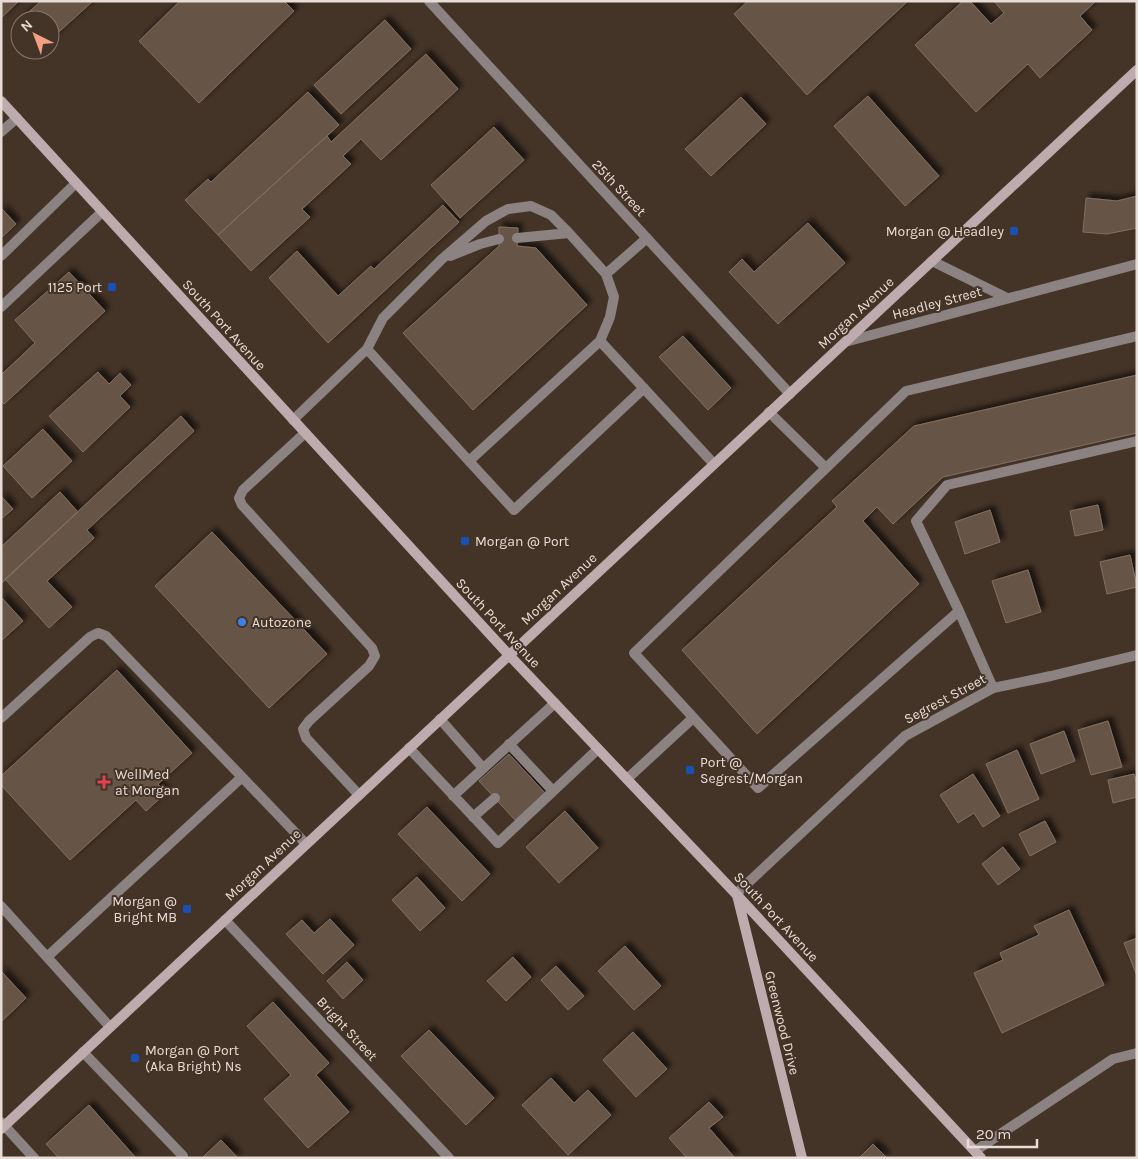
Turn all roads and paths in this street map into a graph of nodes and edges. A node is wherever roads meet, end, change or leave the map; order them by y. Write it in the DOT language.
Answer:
graph roads {
  1 [pos="429,1"];
  2 [pos="1137,70"];
  3 [pos="1,101"];
  4 [pos="17,118"];
  5 [pos="1,132"];
  6 [pos="76,183"];
  7 [pos="102,212"];
  8 [pos="25,233"];
  9 [pos="568,233"];
  10 [pos="499,238"];
  11 [pos="517,238"];
  12 [pos="647,238"];
  13 [pos="1,248"];
  14 [pos="1,256"];
  15 [pos="442,259"];
  16 [pos="932,261"];
  17 [pos="1137,264"];
  18 [pos="606,274"];
  19 [pos="1007,298"];
  20 [pos="1,307"];
  21 [pos="1137,336"];
  22 [pos="600,341"];
  23 [pos="845,342"];
  24 [pos="367,349"];
  25 [pos="644,388"];
  26 [pos="790,394"];
  27 [pos="769,412"];
  28 [pos="293,420"];
  29 [pos="305,433"];
  30 [pos="1137,441"];
  31 [pos="469,461"];
  32 [pos="714,464"];
  33 [pos="826,468"];
  34 [pos="959,611"];
  35 [pos="509,655"];
  36 [pos="1137,655"];
  37 [pos="993,688"];
  38 [pos="555,703"];
  39 [pos="1,718"];
  40 [pos="693,718"];
  41 [pos="440,719"];
  42 [pos="509,744"];
  43 [pos="409,748"];
  44 [pos="598,749"];
  45 [pos="483,768"];
  46 [pos="242,777"];
  47 [pos="627,779"];
  48 [pos="553,791"];
  49 [pos="359,795"];
  50 [pos="453,796"];
  51 [pos="495,798"];
  52 [pos="473,817"];
  53 [pos="306,844"];
  54 [pos="736,894"];
  55 [pos="1,906"];
  56 [pos="225,920"];
  57 [pos="47,957"];
  58 [pos="110,1027"];
  59 [pos="83,1052"];
  60 [pos="1137,1053"];
  61 [pos="2,1126"];
  62 [pos="978,1155"];
  63 [pos="183,1156"];
  64 [pos="34,1158"];
  65 [pos="449,1158"];
  66 [pos="802,1158"];
  1 -- 12 [label="street, 25th Street"];
  2 -- 16 [label="main road, Morgan Avenue"];
  3 -- 4 [label="main road, South Port Avenue"];
  4 -- 5 [label="street"];
  4 -- 6 [label="main road, South Port Avenue"];
  6 -- 7 [label="main road, South Port Avenue"];
  6 -- 8 [label="street"];
  7 -- 20 [label="street"];
  7 -- 28 [label="main road, South Port Avenue"];
  8 -- 13 [label="street"];
  8 -- 14 [label="street"];
  9 -- 11 [label="street"];
  9 -- 15 [label="street"];
  9 -- 18 [label="street"];
  10 -- 15 [label="street"];
  12 -- 18 [label="street"];
  12 -- 26 [label="street, 25th Street"];
  15 -- 24 [label="street"];
  16 -- 19 [label="street, Headley Street"];
  16 -- 23 [label="main road, Morgan Avenue"];
  17 -- 19 [label="street, Headley Street"];
  18 -- 22 [label="street"];
  19 -- 23 [label="street, Headley Street"];
  21 -- 33 [label="street"];
  22 -- 25 [label="street"];
  22 -- 31 [label="street"];
  23 -- 26 [label="main road, Morgan Avenue"];
  24 -- 28 [label="street"];
  24 -- 31 [label="street"];
  25 -- 31 [label="street"];
  25 -- 32 [label="street"];
  26 -- 27 [label="main road, Morgan Avenue"];
  27 -- 32 [label="main road, Morgan Avenue"];
  27 -- 33 [label="street"];
  28 -- 29 [label="main road, South Port Avenue"];
  29 -- 35 [label="main road, South Port Avenue"];
  29 -- 49 [label="street"];
  30 -- 34 [label="street"];
  32 -- 35 [label="main road, Morgan Avenue"];
  33 -- 40 [label="street"];
  34 -- 37 [label="street"];
  34 -- 40 [label="street"];
  35 -- 38 [label="main road, South Port Avenue"];
  35 -- 41 [label="main road, Morgan Avenue"];
  36 -- 37 [label="street, Segrest Street"];
  37 -- 54 [label="street, Segrest Street"];
  38 -- 42 [label="street"];
  38 -- 44 [label="main road, South Port Avenue"];
  39 -- 46 [label="street"];
  40 -- 47 [label="street"];
  41 -- 43 [label="main road, Morgan Avenue"];
  41 -- 45 [label="street"];
  42 -- 45 [label="street"];
  42 -- 48 [label="street"];
  43 -- 49 [label="main road, Morgan Avenue"];
  43 -- 50 [label="street"];
  44 -- 47 [label="main road, South Port Avenue"];
  44 -- 48 [label="street"];
  45 -- 50 [label="street"];
  46 -- 53 [label="street"];
  46 -- 57 [label="street"];
  47 -- 54 [label="main road, South Port Avenue"];
  48 -- 52 [label="street"];
  49 -- 53 [label="main road, Morgan Avenue"];
  50 -- 52 [label="street"];
  51 -- 52 [label="street"];
  53 -- 56 [label="main road, Morgan Avenue"];
  54 -- 62 [label="main road, South Port Avenue"];
  54 -- 66 [label="main road, Greenwood Drive"];
  55 -- 57 [label="street"];
  56 -- 58 [label="main road, Morgan Avenue"];
  56 -- 65 [label="street, Bright Street"];
  57 -- 58 [label="street"];
  58 -- 59 [label="main road, Morgan Avenue"];
  59 -- 61 [label="main road, Morgan Avenue"];
  59 -- 63 [label="street"];
  60 -- 62 [label="street"];
  61 -- 64 [label="street"];
}
